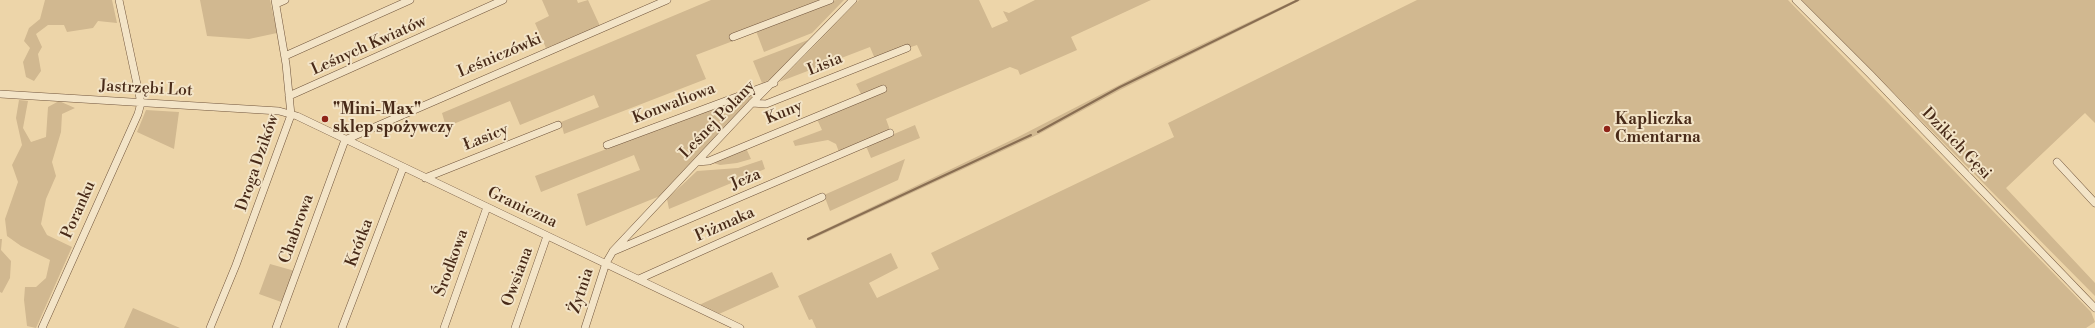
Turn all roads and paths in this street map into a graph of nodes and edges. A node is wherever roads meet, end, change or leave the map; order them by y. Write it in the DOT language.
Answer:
graph roads {
  1 [pos="119,0"];
  2 [pos="285,0"];
  3 [pos="410,0"];
  4 [pos="503,0"];
  5 [pos="667,0"];
  6 [pos="830,0"];
  7 [pos="853,0"];
  8 [pos="1796,0"];
  9 [pos="275,2"];
  10 [pos="733,37"];
  11 [pos="907,48"];
  12 [pos="285,56"];
  13 [pos="774,83"];
  14 [pos="883,89"];
  15 [pos="0,94"];
  16 [pos="289,96"];
  17 [pos="141,103"];
  18 [pos="752,104"];
  19 [pos="291,114"];
  20 [pos="558,125"];
  21 [pos="890,133"];
  22 [pos="345,140"];
  23 [pos="607,145"];
  24 [pos="697,162"];
  25 [pos="2056,162"];
  26 [pos="403,168"];
  27 [pos="425,178"];
  28 [pos="822,197"];
  29 [pos="2095,203"];
  30 [pos="487,207"];
  31 [pos="547,236"];
  32 [pos="613,251"];
  33 [pos="606,263"];
  34 [pos="639,278"];
  35 [pos="2095,308"];
  36 [pos="42,328"];
  37 [pos="210,328"];
  38 [pos="276,328"];
  39 [pos="342,328"];
  40 [pos="444,328"];
  41 [pos="515,328"];
  42 [pos="585,328"];
  43 [pos="740,328"];
  1 -- 17 [label="street"];
  2 -- 9 [label="street"];
  3 -- 12 [label="street"];
  4 -- 16 [label="street, Leśnych Kwiatów"];
  5 -- 22 [label="street, Leśniczówki"];
  6 -- 10 [label="street"];
  7 -- 13 [label="street, Leśnej Polany"];
  8 -- 35 [label="street, Dzikich Gęsi"];
  9 -- 12 [label="street, Droga Dzików"];
  11 -- 18 [label="street, Lisia"];
  12 -- 16 [label="street, Droga Dzików"];
  13 -- 18 [label="street, Leśnej Polany"];
  13 -- 23 [label="street, Konwaliowa"];
  14 -- 24 [label="street, Kuny"];
  15 -- 17 [label="street, Jastrzębi Lot"];
  16 -- 19 [label="street, Droga Dzików"];
  17 -- 19 [label="street, Jastrzębi Lot"];
  17 -- 36 [label="street, Poranku"];
  18 -- 24 [label="street, Leśnej Polany"];
  19 -- 22 [label="street, Graniczna"];
  19 -- 37 [label="street, Droga Dzików"];
  20 -- 27 [label="street, Łasicy"];
  21 -- 32 [label="street, Jeża"];
  22 -- 26 [label="street, Graniczna"];
  22 -- 38 [label="street, Chabrowa"];
  24 -- 32 [label="street, Leśnej Polany"];
  25 -- 29 [label="street"];
  26 -- 27 [label="street, Graniczna"];
  26 -- 39 [label="street, Krótka"];
  27 -- 30 [label="street, Graniczna"];
  28 -- 34 [label="street, Piżmaka"];
  30 -- 31 [label="street, Graniczna"];
  30 -- 40 [label="street, Środkowa"];
  31 -- 33 [label="street, Graniczna"];
  31 -- 41 [label="street, Owsiana"];
  32 -- 33 [label="street, Leśnej Polany"];
  33 -- 34 [label="street, Graniczna"];
  33 -- 42 [label="street, Żytnia"];
  34 -- 43 [label="street, Graniczna"];
}
